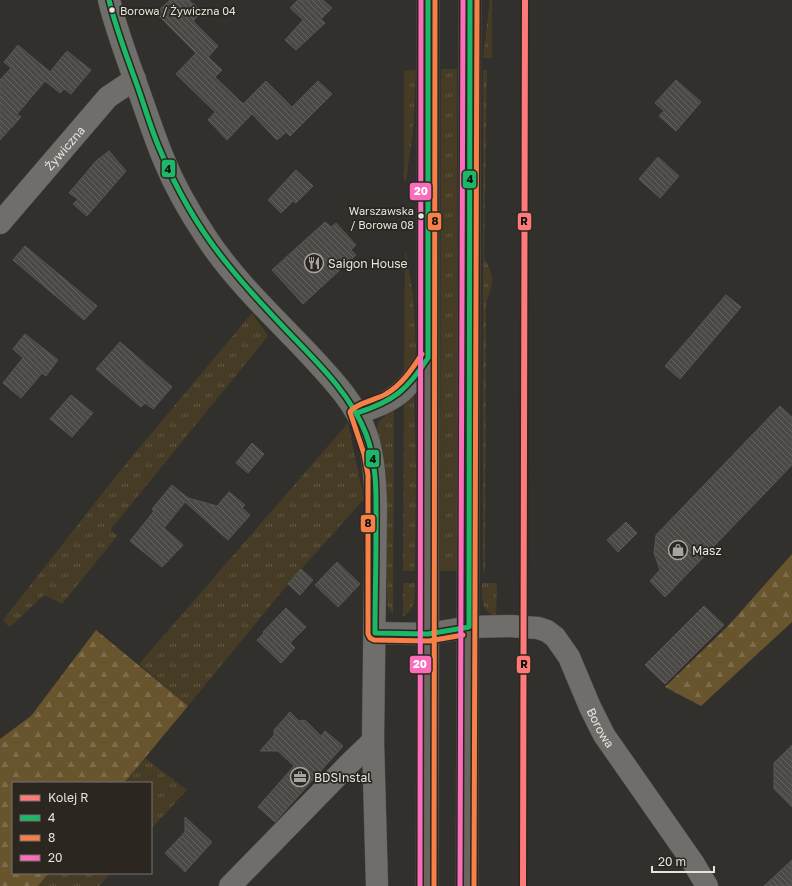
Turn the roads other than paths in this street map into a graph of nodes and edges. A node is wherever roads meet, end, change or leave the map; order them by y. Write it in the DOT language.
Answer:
graph roads {
  1 [pos="109,0"];
  2 [pos="428,0"];
  3 [pos="470,0"];
  4 [pos="135,79"];
  5 [pos="0,223"];
  6 [pos="428,358"];
  7 [pos="357,413"];
  8 [pos="469,627"];
  9 [pos="375,633"];
  10 [pos="428,634"];
  11 [pos="373,741"];
  12 [pos="230,886"];
  13 [pos="377,886"];
  14 [pos="427,886"];
  15 [pos="467,886"];
  16 [pos="707,886"];
  1 -- 4 [label="street"];
  2 -- 6 [label="main road"];
  3 -- 8 [label="main road"];
  4 -- 5 [label="street, Żywiczna"];
  4 -- 7 [label="street"];
  6 -- 7 [label="street"];
  6 -- 10 [label="main road"];
  7 -- 9 [label="street"];
  8 -- 10 [label="street, Borowa"];
  8 -- 15 [label="main road"];
  8 -- 16 [label="street, Borowa"];
  9 -- 10 [label="street"];
  9 -- 11 [label="street"];
  10 -- 14 [label="main road"];
  11 -- 12 [label="street"];
  11 -- 13 [label="street"];
}
